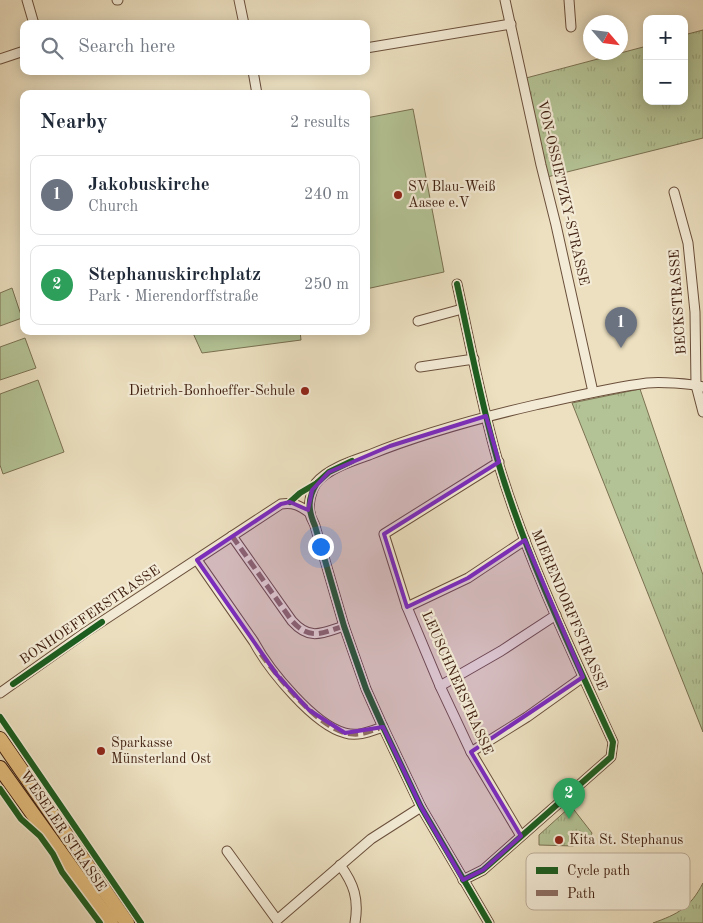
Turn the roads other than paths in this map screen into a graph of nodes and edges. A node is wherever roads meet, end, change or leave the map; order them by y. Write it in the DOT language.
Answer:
graph roads {
  1 [pos="27,0"];
  2 [pos="239,0"];
  3 [pos="505,0"];
  4 [pos="569,0"];
  5 [pos="33,20"];
  6 [pos="243,20"];
  7 [pos="511,24"];
  8 [pos="570,27"];
  9 [pos="370,47"];
  10 [pos="20,52"];
  11 [pos="0,59"];
  12 [pos="254,75"];
  13 [pos="256,90"];
  14 [pos="674,192"];
  15 [pos="457,284"];
  16 [pos="462,309"];
  17 [pos="418,321"];
  18 [pos="474,359"];
  19 [pos="420,367"];
  20 [pos="699,386"];
  21 [pos="593,392"];
  22 [pos="703,412"];
  23 [pos="486,416"];
  24 [pos="498,462"];
  25 [pos="310,513"];
  26 [pos="232,536"];
  27 [pos="525,540"];
  28 [pos="197,560"];
  29 [pos="407,607"];
  30 [pos="556,615"];
  31 [pos="344,626"];
  32 [pos="583,677"];
  33 [pos="440,686"];
  34 [pos="0,693"];
  35 [pos="383,727"];
  36 [pos="0,739"];
  37 [pos="471,752"];
  38 [pos="0,768"];
  39 [pos="421,807"];
  40 [pos="521,836"];
  41 [pos="226,851"];
  42 [pos="340,865"];
  43 [pos="463,880"];
  44 [pos="111,923"];
  45 [pos="127,923"];
  46 [pos="355,923"];
  47 [pos="489,923"];
  1 -- 5 [label="street"];
  2 -- 6 [label="street"];
  3 -- 7 [label="street, VON-OSSIETZKY-STRASSE"];
  4 -- 8 [label="street"];
  7 -- 9 [label="street"];
  7 -- 21 [label="street, VON-OSSIETZKY-STRASSE"];
  10 -- 11 [label="street"];
  12 -- 13 [label="street"];
  14 -- 20 [label="street, BECKSTRASSE"];
  15 -- 16 [label="street, MIERENDORFFSTRASSE"];
  16 -- 17 [label="street"];
  16 -- 18 [label="street, MIERENDORFFSTRASSE"];
  18 -- 19 [label="street"];
  18 -- 23 [label="street, MIERENDORFFSTRASSE"];
  20 -- 21 [label="street"];
  20 -- 22 [label="street, BECKSTRASSE"];
  21 -- 23 [label="street"];
  23 -- 24 [label="street, MIERENDORFFSTRASSE"];
  23 -- 25 [label="street"];
  24 -- 27 [label="street, MIERENDORFFSTRASSE"];
  24 -- 29 [label="street, LEUSCHNERSTRASSE"];
  25 -- 26 [label="street, BONHOEFFERSTRASSE"];
  25 -- 31 [label="street"];
  26 -- 28 [label="street, BONHOEFFERSTRASSE"];
  26 -- 31 [label="street"];
  27 -- 29 [label="street, MIERENDORFFSTRASSE"];
  27 -- 30 [label="street, MIERENDORFFSTRASSE"];
  28 -- 34 [label="street, BONHOEFFERSTRASSE"];
  28 -- 35 [label="street"];
  29 -- 33 [label="street, LEUSCHNERSTRASSE"];
  30 -- 32 [label="street, MIERENDORFFSTRASSE"];
  30 -- 33 [label="street, MIERENDORFFSTRASSE"];
  31 -- 35 [label="street"];
  32 -- 37 [label="street, MIERENDORFFSTRASSE"];
  32 -- 40 [label="street, MIERENDORFFSTRASSE"];
  33 -- 37 [label="street, LEUSCHNERSTRASSE"];
  35 -- 39 [label="street"];
  36 -- 45 [label="main road, WESELER STRASSE"];
  37 -- 40 [label="street, LEUSCHNERSTRASSE"];
  38 -- 44 [label="main road, WESELER STRASSE"];
  39 -- 42 [label="street"];
  39 -- 43 [label="street"];
  40 -- 43 [label="street, MIERENDORFFSTRASSE"];
  41 -- 42 [label="street"];
  42 -- 46 [label="street"];
  43 -- 47 [label="street"];
}
